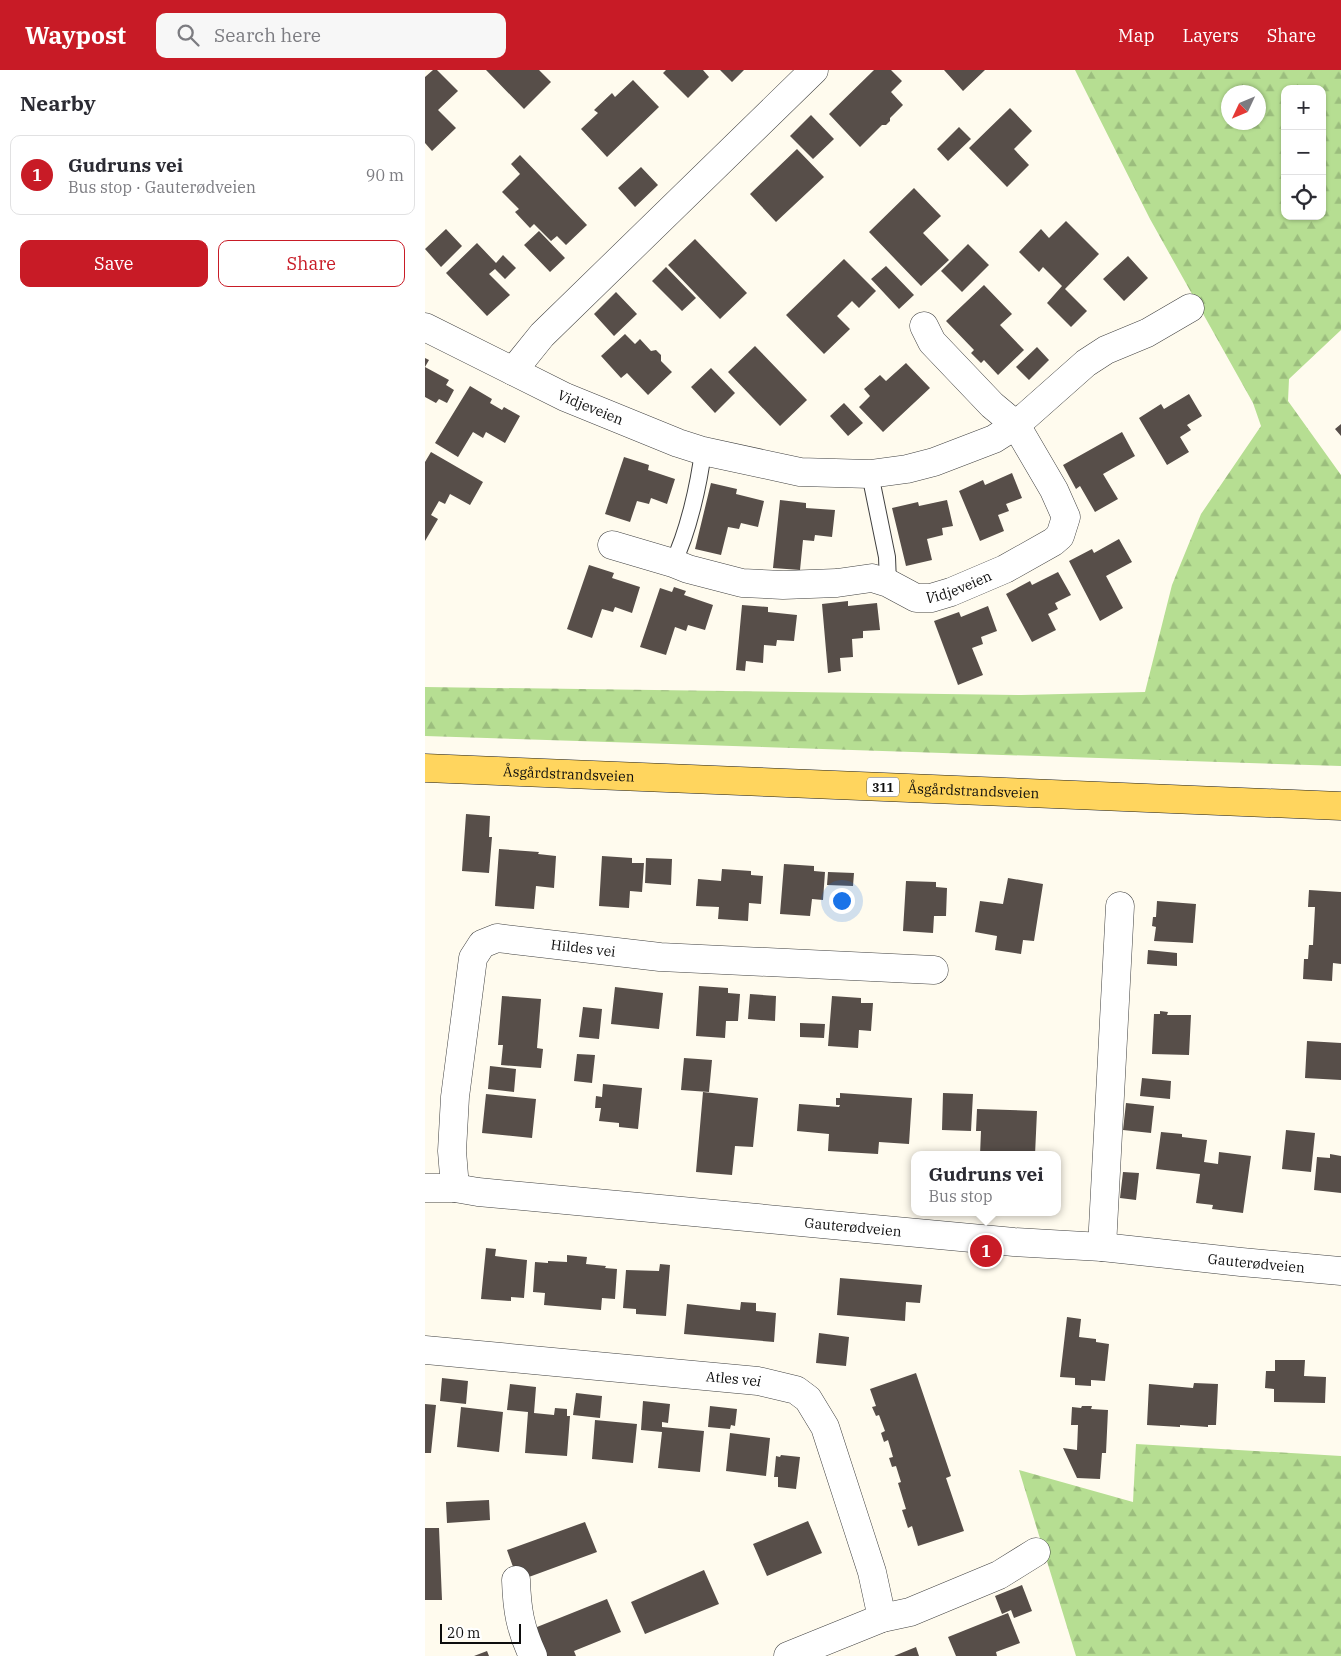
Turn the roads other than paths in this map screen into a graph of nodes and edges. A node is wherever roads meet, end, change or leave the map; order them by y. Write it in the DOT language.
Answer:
graph roads {
  1 [pos="815,70"];
  2 [pos="1190,308"];
  3 [pos="924,326"];
  4 [pos="425,327"];
  5 [pos="513,371"];
  6 [pos="1017,425"];
  7 [pos="703,451"];
  8 [pos="870,474"];
  9 [pos="612,545"];
  10 [pos="673,563"];
  11 [pos="888,582"];
  12 [pos="425,768"];
  13 [pos="1341,806"];
  14 [pos="1120,906"];
  15 [pos="934,970"];
  16 [pos="425,1188"];
  17 [pos="455,1188"];
  18 [pos="1102,1246"];
  19 [pos="1341,1271"];
  20 [pos="425,1350"];
  21 [pos="1036,1552"];
  22 [pos="516,1580"];
  23 [pos="882,1618"];
  24 [pos="533,1656"];
  25 [pos="789,1656"];
  1 -- 5 [label="street"];
  2 -- 6 [label="street, Vidjeveien"];
  3 -- 6 [label="street, Vidjeveien"];
  4 -- 5 [label="street, Vidjeveien"];
  5 -- 7 [label="street, Vidjeveien"];
  6 -- 8 [label="street, Vidjeveien"];
  6 -- 11 [label="street, Vidjeveien"];
  7 -- 8 [label="street, Vidjeveien"];
  7 -- 10 [label="lane"];
  8 -- 11 [label="lane"];
  9 -- 10 [label="street, Vidjeveien"];
  10 -- 11 [label="street, Vidjeveien"];
  12 -- 13 [label="main road, Åsgårdstrandsveien / 311"];
  14 -- 18 [label="street"];
  15 -- 17 [label="street, Hildes vei"];
  16 -- 17 [label="street, Gauterødveien"];
  17 -- 18 [label="street, Gauterødveien"];
  18 -- 19 [label="street, Gauterødveien"];
  20 -- 23 [label="street, Atles vei"];
  21 -- 23 [label="street"];
  22 -- 24 [label="street"];
  23 -- 25 [label="street"];
}
